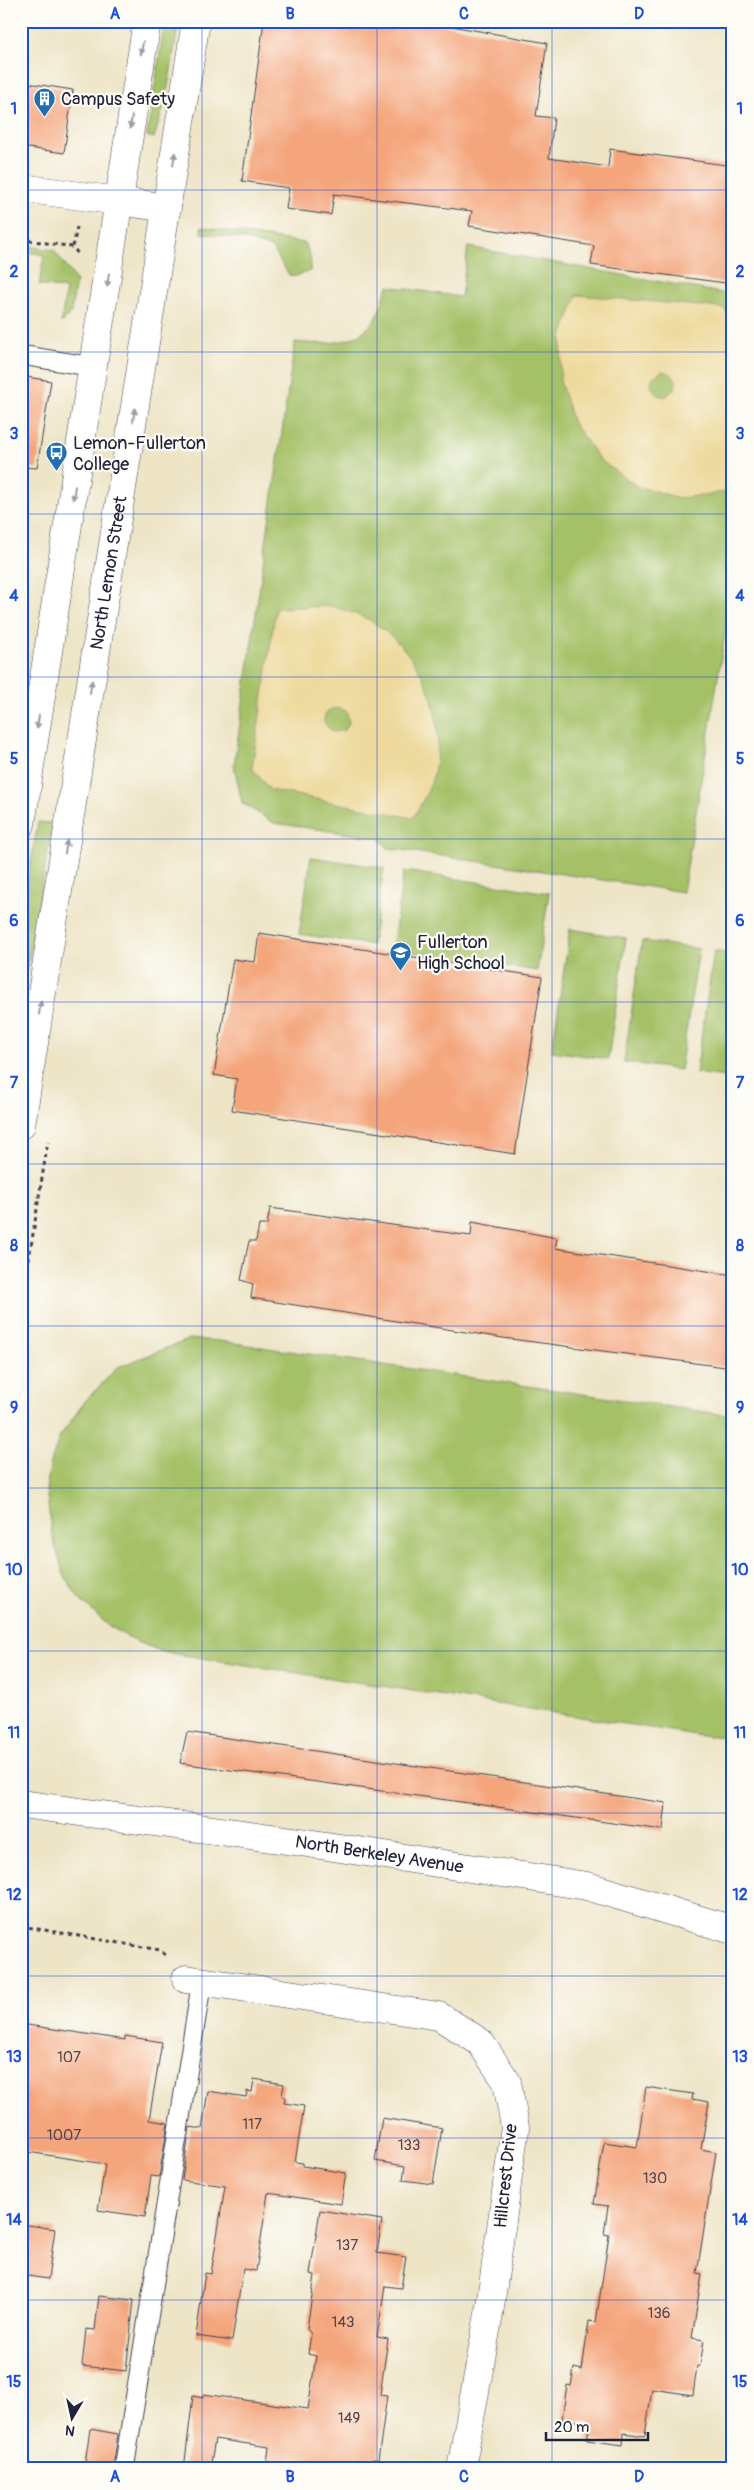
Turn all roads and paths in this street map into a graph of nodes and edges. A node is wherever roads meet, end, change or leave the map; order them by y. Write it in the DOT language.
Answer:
graph roads {
  1 [pos="147,21"];
  2 [pos="196,21"];
  3 [pos="21,188"];
  4 [pos="119,201"];
  5 [pos="167,208"];
  6 [pos="21,239"];
  7 [pos="73,248"];
  8 [pos="21,355"];
  9 [pos="94,367"];
  10 [pos="21,824"];
  11 [pos="21,1125"];
  12 [pos="21,1804"];
  13 [pos="21,1926"];
  14 [pos="733,1930"];
  15 [pos="194,1980"];
  16 [pos="124,2469"];
  17 [pos="461,2469"];
  1 -- 4 [label="street, one-way"];
  5 -- 2 [label="street, North Lemon Street, one-way"];
  3 -- 4 [label="street"];
  4 -- 5 [label="street"];
  4 -- 9 [label="street, one-way"];
  11 -- 5 [label="street, North Lemon Street, one-way"];
  6 -- 7 [label="path"];
  8 -- 9 [label="lane"];
  9 -- 10 [label="street, one-way"];
  12 -- 14 [label="street, North Berkeley Avenue"];
  13 -- 15 [label="path"];
  15 -- 16 [label="lane"];
  15 -- 17 [label="street, Hillcrest Drive"];
}
